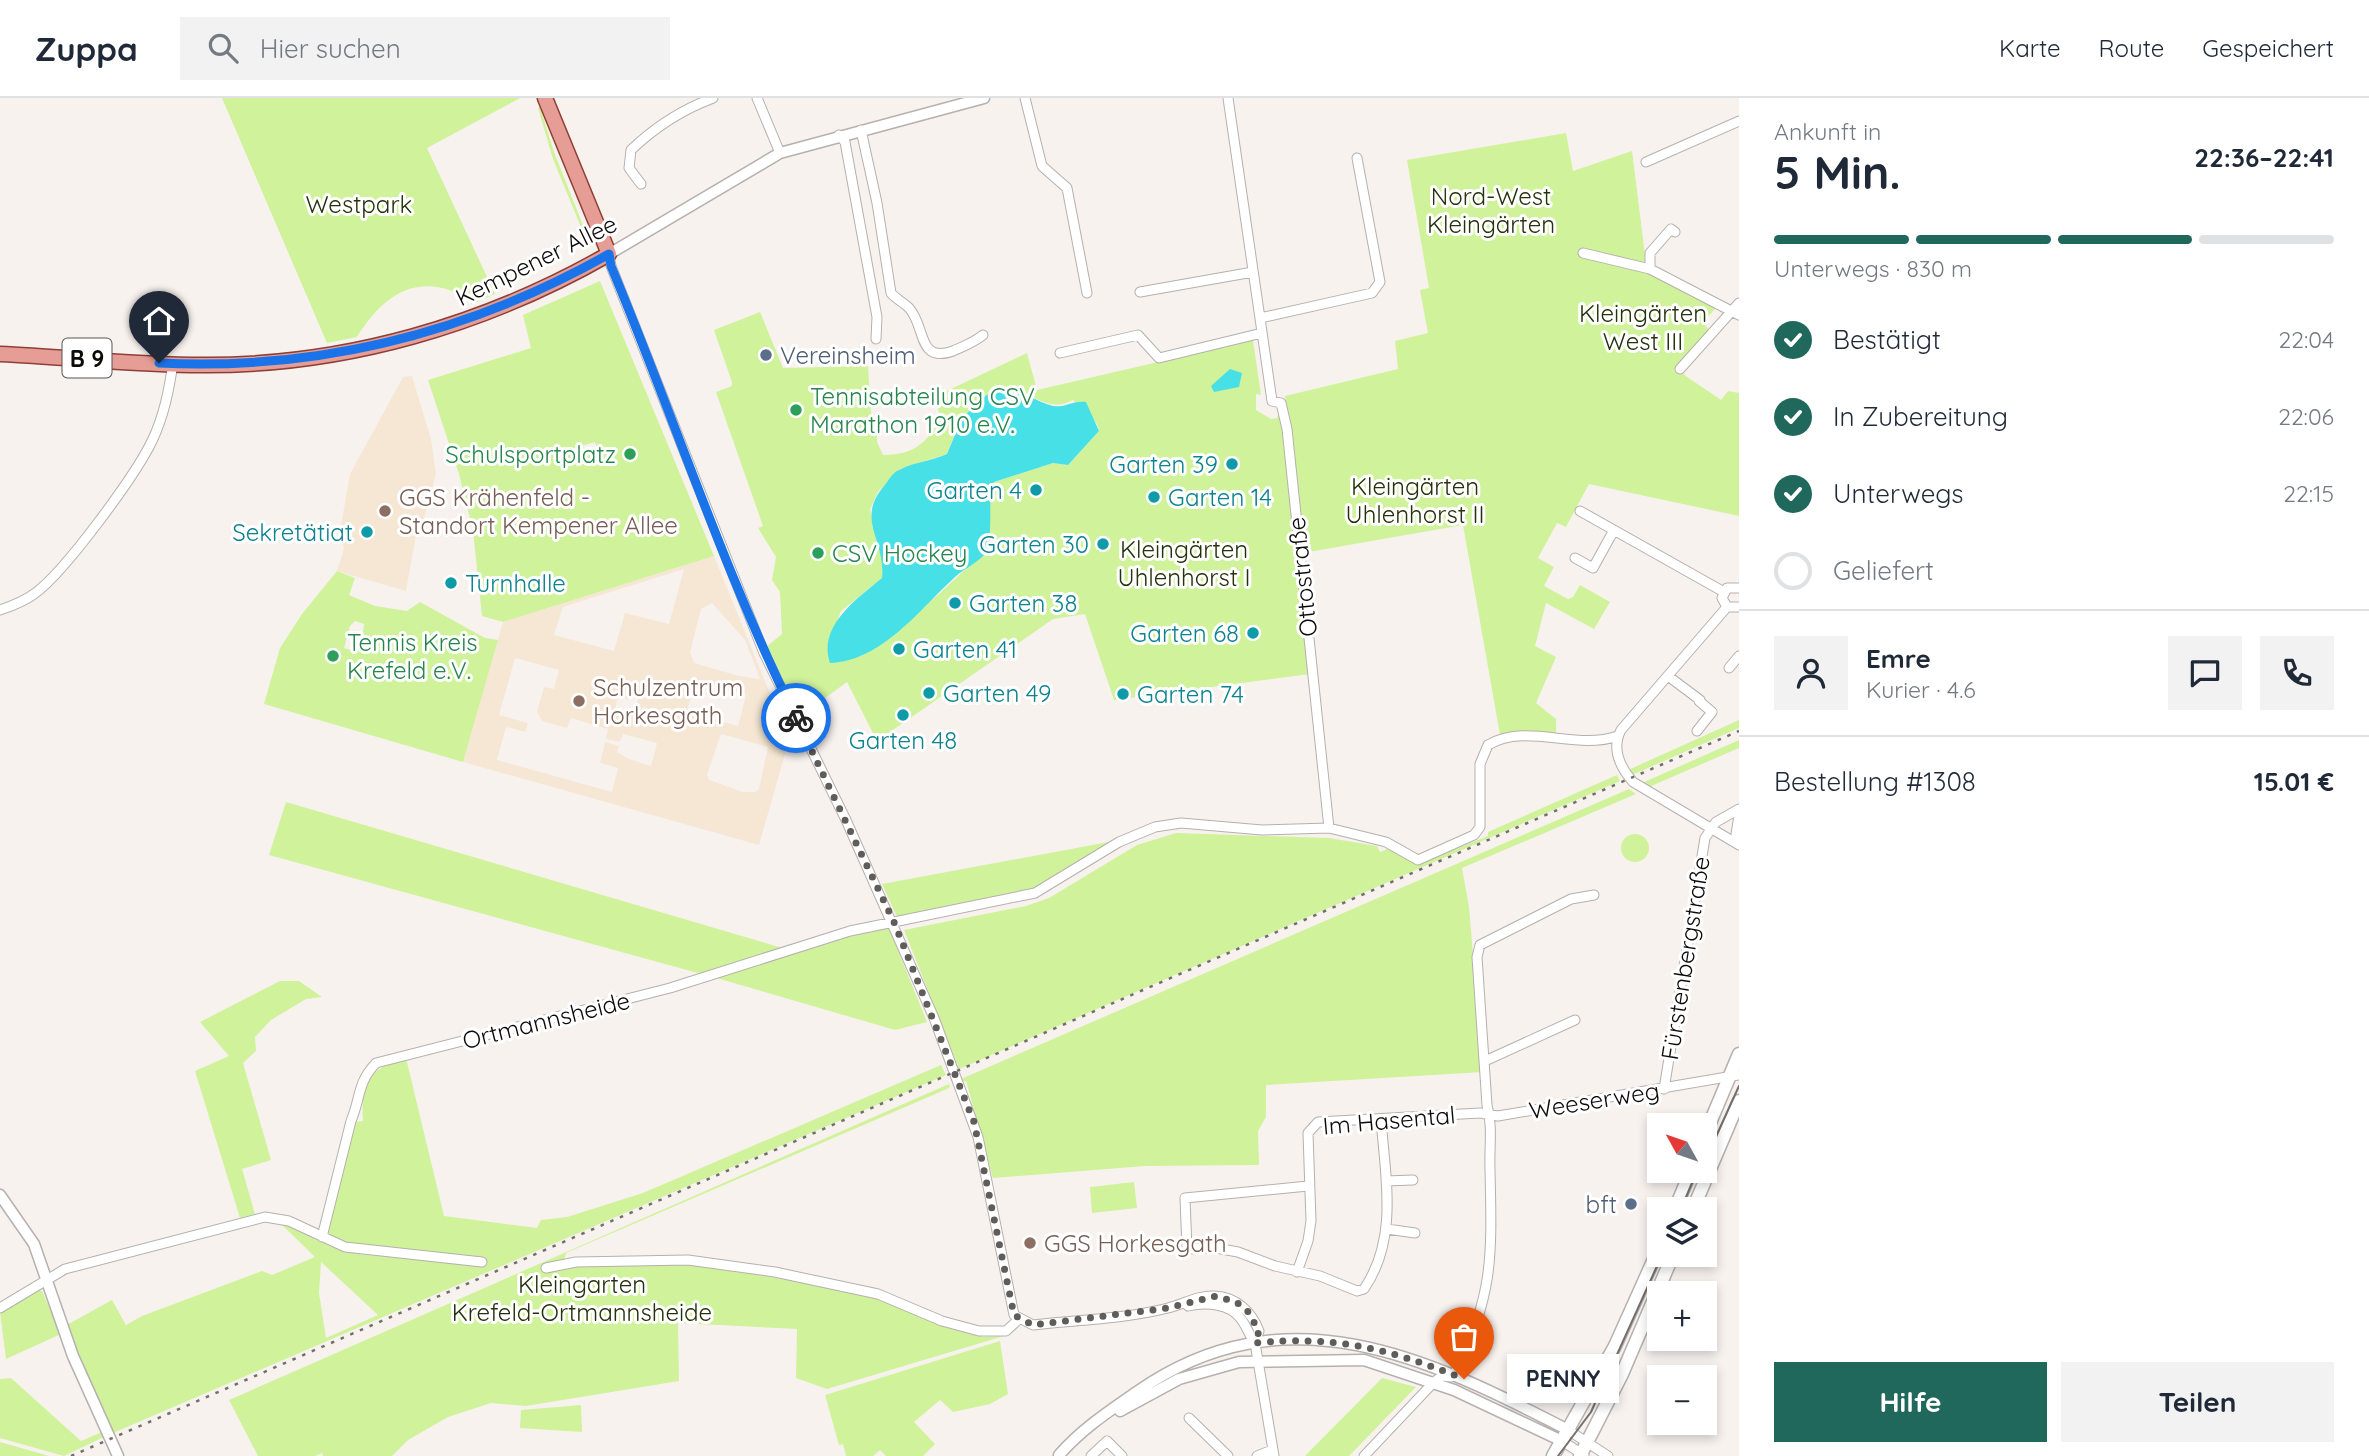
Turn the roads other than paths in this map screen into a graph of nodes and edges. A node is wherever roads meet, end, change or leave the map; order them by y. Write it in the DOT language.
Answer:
graph roads {
  1 [pos="545,98"];
  2 [pos="713,98"];
  3 [pos="757,98"];
  4 [pos="984,98"];
  5 [pos="1025,98"];
  6 [pos="1227,98"];
  7 [pos="1739,121"];
  8 [pos="861,130"];
  9 [pos="839,135"];
  10 [pos="780,153"];
  11 [pos="1357,158"];
  12 [pos="1646,162"];
  13 [pos="640,184"];
  14 [pos="1675,232"];
  15 [pos="1583,253"];
  16 [pos="609,254"];
  17 [pos="1650,269"];
  18 [pos="1253,272"];
  19 [pos="1140,292"];
  20 [pos="1087,293"];
  21 [pos="1739,303"];
  22 [pos="1735,313"];
  23 [pos="1260,318"];
  24 [pos="1262,333"];
  25 [pos="982,335"];
  26 [pos="876,339"];
  27 [pos="1060,353"];
  28 [pos="0,354"];
  29 [pos="173,363"];
  30 [pos="1680,369"];
  31 [pos="1580,511"];
  32 [pos="1614,530"];
  33 [pos="1575,558"];
  34 [pos="1739,588"];
  35 [pos="1724,592"];
  36 [pos="1727,607"];
  37 [pos="1739,607"];
  38 [pos="0,610"];
  39 [pos="1739,656"];
  40 [pos="1729,668"];
  41 [pos="1668,676"];
  42 [pos="1697,730"];
  43 [pos="1618,736"];
  44 [pos="1739,809"];
  45 [pos="1739,816"];
  46 [pos="1329,828"];
  47 [pos="1709,828"];
  48 [pos="1739,844"];
  49 [pos="1594,895"];
  50 [pos="894,922"];
  51 [pos="1575,1020"];
  52 [pos="1739,1054"];
  53 [pos="1485,1061"];
  54 [pos="1734,1076"];
  55 [pos="1664,1088"];
  56 [pos="1739,1101"];
  57 [pos="1716,1113"];
  58 [pos="1489,1114"];
  59 [pos="1381,1119"];
  60 [pos="1413,1180"];
  61 [pos="1385,1181"];
  62 [pos="1308,1186"];
  63 [pos="0,1195"];
  64 [pos="1698,1197"];
  65 [pos="1387,1229"];
  66 [pos="1415,1233"];
  67 [pos="322,1237"];
  68 [pos="482,1262"];
  69 [pos="1650,1267"];
  70 [pos="1668,1267"];
  71 [pos="546,1268"];
  72 [pos="1297,1272"];
  73 [pos="48,1279"];
  74 [pos="0,1308"];
  75 [pos="1020,1319"];
  76 [pos="1255,1343"];
  77 [pos="1258,1359"];
  78 [pos="1459,1377"];
  79 [pos="1434,1382"];
  80 [pos="1189,1418"];
  81 [pos="1565,1435"];
  82 [pos="1584,1452"];
  83 [pos="1273,1453"];
  84 [pos="118,1456"];
  85 [pos="1059,1456"];
  86 [pos="1091,1456"];
  87 [pos="1122,1456"];
  88 [pos="1228,1456"];
  89 [pos="1257,1456"];
  90 [pos="1364,1456"];
  91 [pos="1553,1456"];
  92 [pos="1608,1456"];
  1 -- 16 [label="main road"];
  2 -- 13 [label="street"];
  3 -- 10 [label="street"];
  4 -- 8 [label="street, Kempener Allee"];
  5 -- 20 [label="street"];
  6 -- 18 [label="street, Ottostraße"];
  7 -- 12 [label="street"];
  8 -- 9 [label="street, Kempener Allee"];
  8 -- 25 [label="street"];
  9 -- 10 [label="street, Kempener Allee"];
  9 -- 26 [label="street"];
  10 -- 16 [label="street, Kempener Allee"];
  11 -- 23 [label="street"];
  14 -- 17 [label="street"];
  15 -- 17 [label="street"];
  16 -- 29 [label="main road, Kempener Allee / B 9"];
  16 -- 50 [label="street"];
  17 -- 22 [label="street"];
  18 -- 19 [label="street"];
  18 -- 23 [label="street, Ottostraße"];
  21 -- 22 [label="street"];
  22 -- 30 [label="street"];
  23 -- 24 [label="street, Ottostraße"];
  24 -- 27 [label="street"];
  24 -- 46 [label="street, Ottostraße"];
  28 -- 29 [label="main road, Kempener Allee / B 9"];
  29 -- 38 [label="street"];
  31 -- 32 [label="street"];
  32 -- 33 [label="street"];
  32 -- 35 [label="street"];
  34 -- 35 [label="street"];
  35 -- 36 [label="street"];
  36 -- 37 [label="street"];
  36 -- 41 [label="street"];
  39 -- 40 [label="street"];
  41 -- 42 [label="street"];
  41 -- 43 [label="street"];
  43 -- 46 [label="street, Ortmannsheide"];
  43 -- 47 [label="street"];
  44 -- 47 [label="street"];
  45 -- 48 [label="street"];
  46 -- 50 [label="street, Ortmannsheide"];
  47 -- 48 [label="street"];
  47 -- 55 [label="street, Fürstenbergstraße"];
  49 -- 53 [label="street"];
  50 -- 67 [label="street, Ortmannsheide"];
  50 -- 75 [label="street"];
  51 -- 53 [label="street"];
  52 -- 54 [label="main road"];
  53 -- 58 [label="street"];
  54 -- 55 [label="street, Weeserweg"];
  54 -- 57 [label="main road"];
  55 -- 58 [label="street, Weeserweg"];
  56 -- 64 [label="main road"];
  58 -- 59 [label="street, Im Hasental"];
  58 -- 78 [label="street"];
  59 -- 61 [label="street"];
  59 -- 62 [label="street, Im Hasental"];
  60 -- 61 [label="street"];
  61 -- 65 [label="street"];
  62 -- 72 [label="street, Im Hasental"];
  62 -- 72 [label="street"];
  63 -- 73 [label="street"];
  65 -- 66 [label="street"];
  65 -- 72 [label="street"];
  67 -- 68 [label="street"];
  67 -- 73 [label="street"];
  69 -- 81 [label="main road"];
  70 -- 82 [label="main road"];
  71 -- 75 [label="street"];
  73 -- 74 [label="street"];
  73 -- 84 [label="street"];
  75 -- 76 [label="street"];
  76 -- 77 [label="street"];
  76 -- 78 [label="street"];
  76 -- 85 [label="street"];
  77 -- 79 [label="street"];
  77 -- 83 [label="street"];
  77 -- 85 [label="street"];
  78 -- 79 [label="street"];
  78 -- 81 [label="street"];
  79 -- 81 [label="street"];
  79 -- 90 [label="street"];
  80 -- 88 [label="street"];
  81 -- 82 [label="street"];
  81 -- 91 [label="main road"];
  82 -- 92 [label="street"];
  83 -- 89 [label="street"];
  86 -- 87 [label="street"];
}
